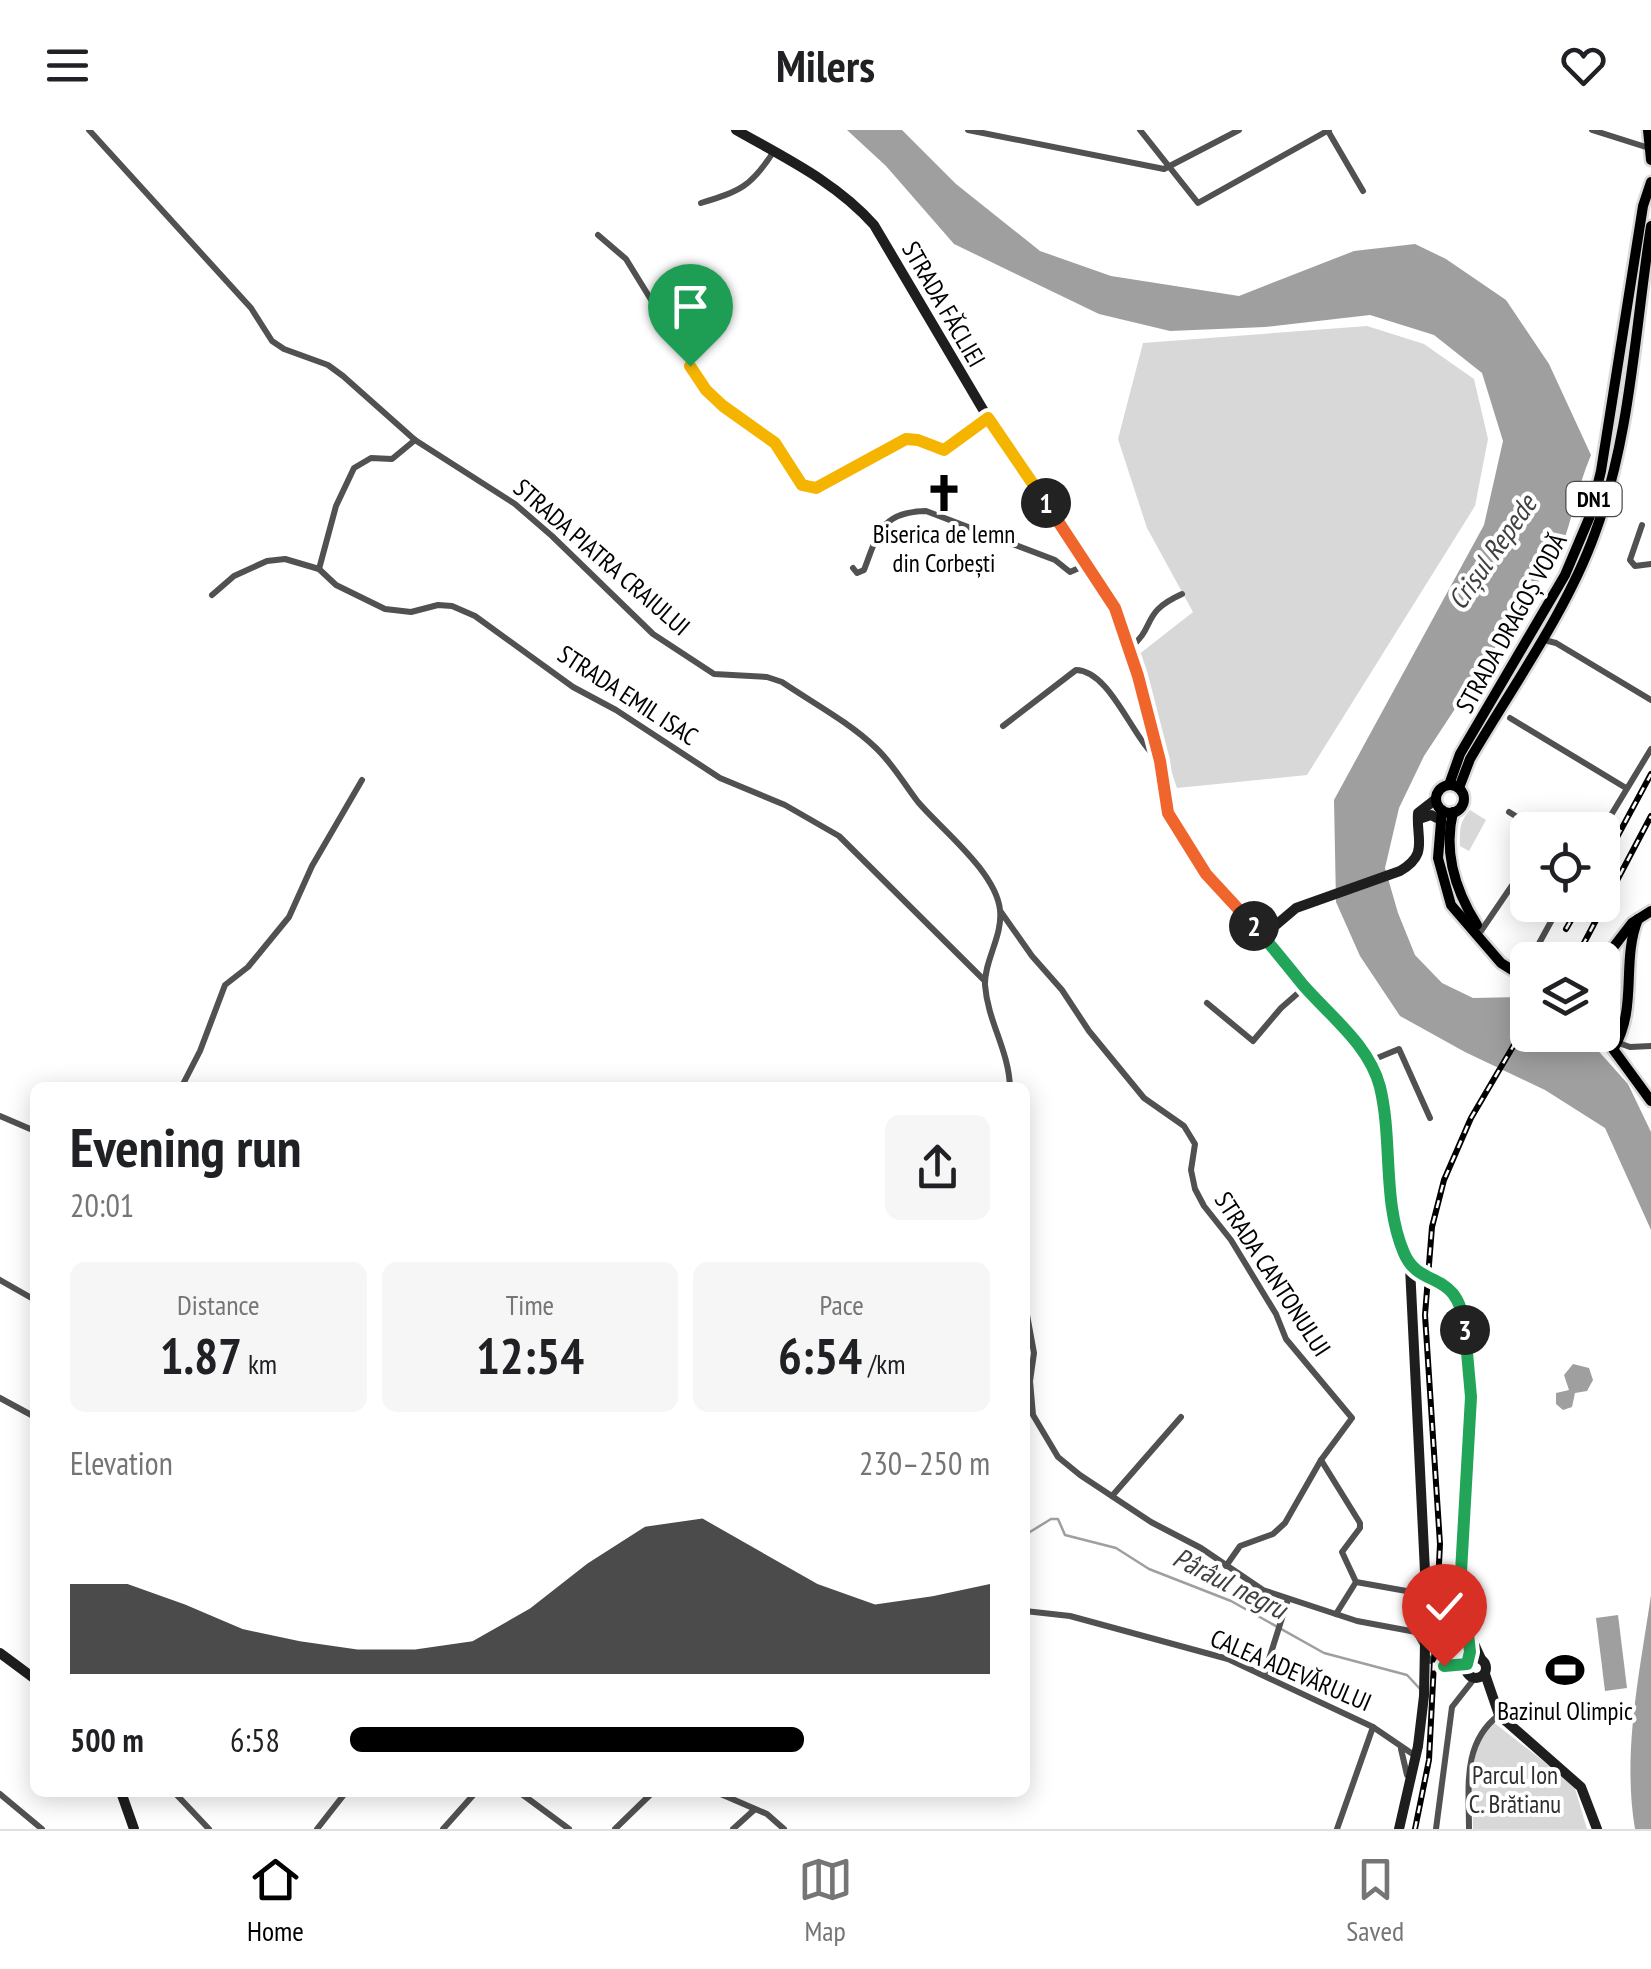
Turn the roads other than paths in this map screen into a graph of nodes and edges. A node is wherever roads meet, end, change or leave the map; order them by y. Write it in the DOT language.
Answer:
graph roads {
  1 [pos="90,130"];
  2 [pos="736,130"];
  3 [pos="968,130"];
  4 [pos="1140,130"];
  5 [pos="1239,130"];
  6 [pos="1328,130"];
  7 [pos="1592,130"];
  8 [pos="1648,130"];
  9 [pos="1650,148"];
  10 [pos="774,150"];
  11 [pos="1651,160"];
  12 [pos="1169,169"];
  13 [pos="1651,182"];
  14 [pos="1363,191"];
  15 [pos="701,203"];
  16 [pos="1643,206"];
  17 [pos="1651,226"];
  18 [pos="598,235"];
  19 [pos="1648,259"];
  20 [pos="1638,273"];
  21 [pos="988,418"];
  22 [pos="415,440"];
  23 [pos="1642,525"];
  24 [pos="1088,564"];
  25 [pos="1651,564"];
  26 [pos="853,568"];
  27 [pos="318,569"];
  28 [pos="1182,594"];
  29 [pos="212,595"];
  30 [pos="1547,628"];
  31 [pos="1538,642"];
  32 [pos="1556,644"];
  33 [pos="1130,648"];
  34 [pos="1651,700"];
  35 [pos="1503,702"];
  36 [pos="1510,718"];
  37 [pos="1491,722"];
  38 [pos="1004,726"];
  39 [pos="1651,749"];
  40 [pos="1160,761"];
  41 [pos="362,780"];
  42 [pos="1454,786"];
  43 [pos="1626,788"];
  44 [pos="1442,810"];
  45 [pos="1612,812"];
  46 [pos="1510,888"];
  47 [pos="1651,910"];
  48 [pos="1001,911"];
  49 [pos="1638,919"];
  50 [pos="1481,931"];
  51 [pos="1263,936"];
  52 [pos="1617,942"];
  53 [pos="1510,960"];
  54 [pos="1510,968"];
  55 [pos="985,981"];
  56 [pos="1305,987"];
  57 [pos="1207,1003"];
  58 [pos="1620,1023"];
  59 [pos="1620,1044"];
  60 [pos="1651,1046"];
  61 [pos="1618,1052"];
  62 [pos="1370,1062"];
  63 [pos="184,1082"];
  64 [pos="1010,1082"];
  65 [pos="1651,1101"];
  66 [pos="0,1116"];
  67 [pos="1430,1118"];
  68 [pos="30,1129"];
  69 [pos="1410,1267"];
  70 [pos="0,1280"];
  71 [pos="30,1297"];
  72 [pos="1030,1331"];
  73 [pos="1030,1366"];
  74 [pos="1030,1390"];
  75 [pos="0,1398"];
  76 [pos="30,1413"];
  77 [pos="1180,1416"];
  78 [pos="1321,1460"];
  79 [pos="1112,1496"];
  80 [pos="1226,1566"];
  81 [pos="1356,1582"];
  82 [pos="1412,1592"];
  83 [pos="1288,1599"];
  84 [pos="1030,1612"];
  85 [pos="1336,1614"];
  86 [pos="0,1652"];
  87 [pos="1471,1670"];
  88 [pos="30,1675"];
  89 [pos="1264,1675"];
  90 [pos="1498,1715"];
  91 [pos="1373,1726"];
  92 [pos="1397,1744"];
  93 [pos="1417,1751"];
  94 [pos="1408,1791"];
  95 [pos="0,1794"];
  96 [pos="123,1797"];
  97 [pos="179,1797"];
  98 [pos="342,1797"];
  99 [pos="472,1797"];
  100 [pos="526,1797"];
  101 [pos="648,1797"];
  102 [pos="727,1797"];
  103 [pos="755,1810"];
  104 [pos="42,1829"];
  105 [pos="134,1829"];
  106 [pos="209,1829"];
  107 [pos="317,1829"];
  108 [pos="443,1829"];
  109 [pos="569,1829"];
  110 [pos="615,1829"];
  111 [pos="732,1829"];
  112 [pos="784,1829"];
  113 [pos="1337,1829"];
  114 [pos="1399,1829"];
  115 [pos="1436,1829"];
  116 [pos="1469,1829"];
  117 [pos="1597,1829"];
  1 -- 22 [label="street, STRADA PIATRA CRAIULUI"];
  2 -- 10 [label="street, STRADA FĂCLIEI"];
  3 -- 12 [label="street"];
  4 -- 12 [label="street"];
  5 -- 12 [label="street"];
  6 -- 12 [label="street"];
  6 -- 14 [label="street"];
  7 -- 9 [label="street"];
  8 -- 9 [label="main road"];
  9 -- 11 [label="main road"];
  10 -- 15 [label="street"];
  10 -- 21 [label="street, STRADA FĂCLIEI"];
  13 -- 16 [label="main road, STRADA DRAGOȘ VODĂ / DN1"];
  16 -- 19 [label="main road"];
  16 -- 20 [label="main road, STRADA DRAGOȘ VODĂ / DN1"];
  17 -- 19 [label="main road, STRADA DRAGOȘ VODĂ / DN1"];
  18 -- 21 [label="street"];
  19 -- 20 [label="main road, STRADA DRAGOȘ VODĂ / DN1"];
  20 -- 30 [label="main road, STRADA DRAGOȘ VODĂ / DN1"];
  20 -- 42 [label="main road, STRADA DRAGOȘ VODĂ / DN1"];
  21 -- 24 [label="street, STRADA FĂCLIEI"];
  22 -- 27 [label="street"];
  22 -- 48 [label="street, STRADA PIATRA CRAIULUI"];
  23 -- 25 [label="street"];
  24 -- 26 [label="street"];
  24 -- 33 [label="street, STRADA FĂCLIEI"];
  27 -- 29 [label="street, STRADA EMIL ISAC"];
  27 -- 55 [label="street, STRADA EMIL ISAC"];
  28 -- 33 [label="street"];
  30 -- 31 [label="main road, STRADA DRAGOȘ VODĂ / DN1"];
  30 -- 32 [label="street"];
  31 -- 32 [label="street"];
  31 -- 35 [label="main road, STRADA DRAGOȘ VODĂ / DN1"];
  32 -- 34 [label="street"];
  33 -- 40 [label="street, STRADA FĂCLIEI"];
  35 -- 36 [label="street"];
  35 -- 37 [label="main road, STRADA DRAGOȘ VODĂ / DN1"];
  36 -- 37 [label="street"];
  36 -- 43 [label="street"];
  37 -- 42 [label="main road, STRADA DRAGOȘ VODĂ / DN1"];
  38 -- 40 [label="street, STRADA FĂCLIEI"];
  39 -- 43 [label="street"];
  40 -- 51 [label="street, STRADA FĂCLIEI"];
  41 -- 63 [label="street"];
  42 -- 44 [label="main road, STRADA DRAGOȘ VODĂ / DN1"];
  42 -- 44 [label="main road, STRADA DRAGOȘ VODĂ / DN1"];
  43 -- 45 [label="street"];
  44 -- 50 [label="main road, STRADA DRAGOȘ VODĂ / DN1"];
  44 -- 51 [label="street"];
  44 -- 54 [label="main road, STRADA DRAGOȘ VODĂ / DN1"];
  46 -- 50 [label="street"];
  47 -- 49 [label="main road"];
  48 -- 55 [label="street"];
  48 -- 78 [label="street, STRADA CANTONULUI"];
  49 -- 52 [label="main road"];
  49 -- 58 [label="main road"];
  50 -- 53 [label="main road, STRADA DRAGOȘ VODĂ / DN1"];
  51 -- 56 [label="street, STRADA FĂCLIEI"];
  55 -- 64 [label="street"];
  56 -- 57 [label="street"];
  56 -- 62 [label="street, STRADA FĂCLIEI"];
  59 -- 60 [label="street"];
  61 -- 65 [label="main road"];
  62 -- 67 [label="street"];
  62 -- 69 [label="street, STRADA FĂCLIEI"];
  66 -- 68 [label="street"];
  69 -- 87 [label="street"];
  69 -- 93 [label="street, STRADA FĂCLIEI, bridge"];
  70 -- 71 [label="street"];
  72 -- 73 [label="street"];
  74 -- 79 [label="street"];
  75 -- 76 [label="street"];
  77 -- 79 [label="street"];
  78 -- 80 [label="street"];
  78 -- 81 [label="street"];
  79 -- 80 [label="street"];
  80 -- 83 [label="street"];
  81 -- 82 [label="street"];
  81 -- 85 [label="street"];
  83 -- 85 [label="street"];
  83 -- 89 [label="street"];
  84 -- 89 [label="street, CALEA ADEVĂRULUI"];
  85 -- 87 [label="street"];
  86 -- 88 [label="street"];
  87 -- 90 [label="street"];
  87 -- 115 [label="street"];
  89 -- 91 [label="street, CALEA ADEVĂRULUI"];
  90 -- 116 [label="street"];
  90 -- 117 [label="street"];
  91 -- 92 [label="street, CALEA ADEVĂRULUI"];
  91 -- 113 [label="street"];
  92 -- 93 [label="street, CALEA ADEVĂRULUI"];
  92 -- 94 [label="street"];
  93 -- 94 [label="street, STRADA FĂCLIEI"];
  94 -- 114 [label="street, STRADA FĂCLIEI"];
  95 -- 104 [label="street"];
  96 -- 105 [label="street"];
  97 -- 106 [label="street"];
  98 -- 107 [label="street"];
  99 -- 108 [label="street"];
  100 -- 109 [label="street"];
  101 -- 110 [label="street"];
  102 -- 103 [label="street"];
  103 -- 111 [label="street"];
  103 -- 112 [label="street"];
}
